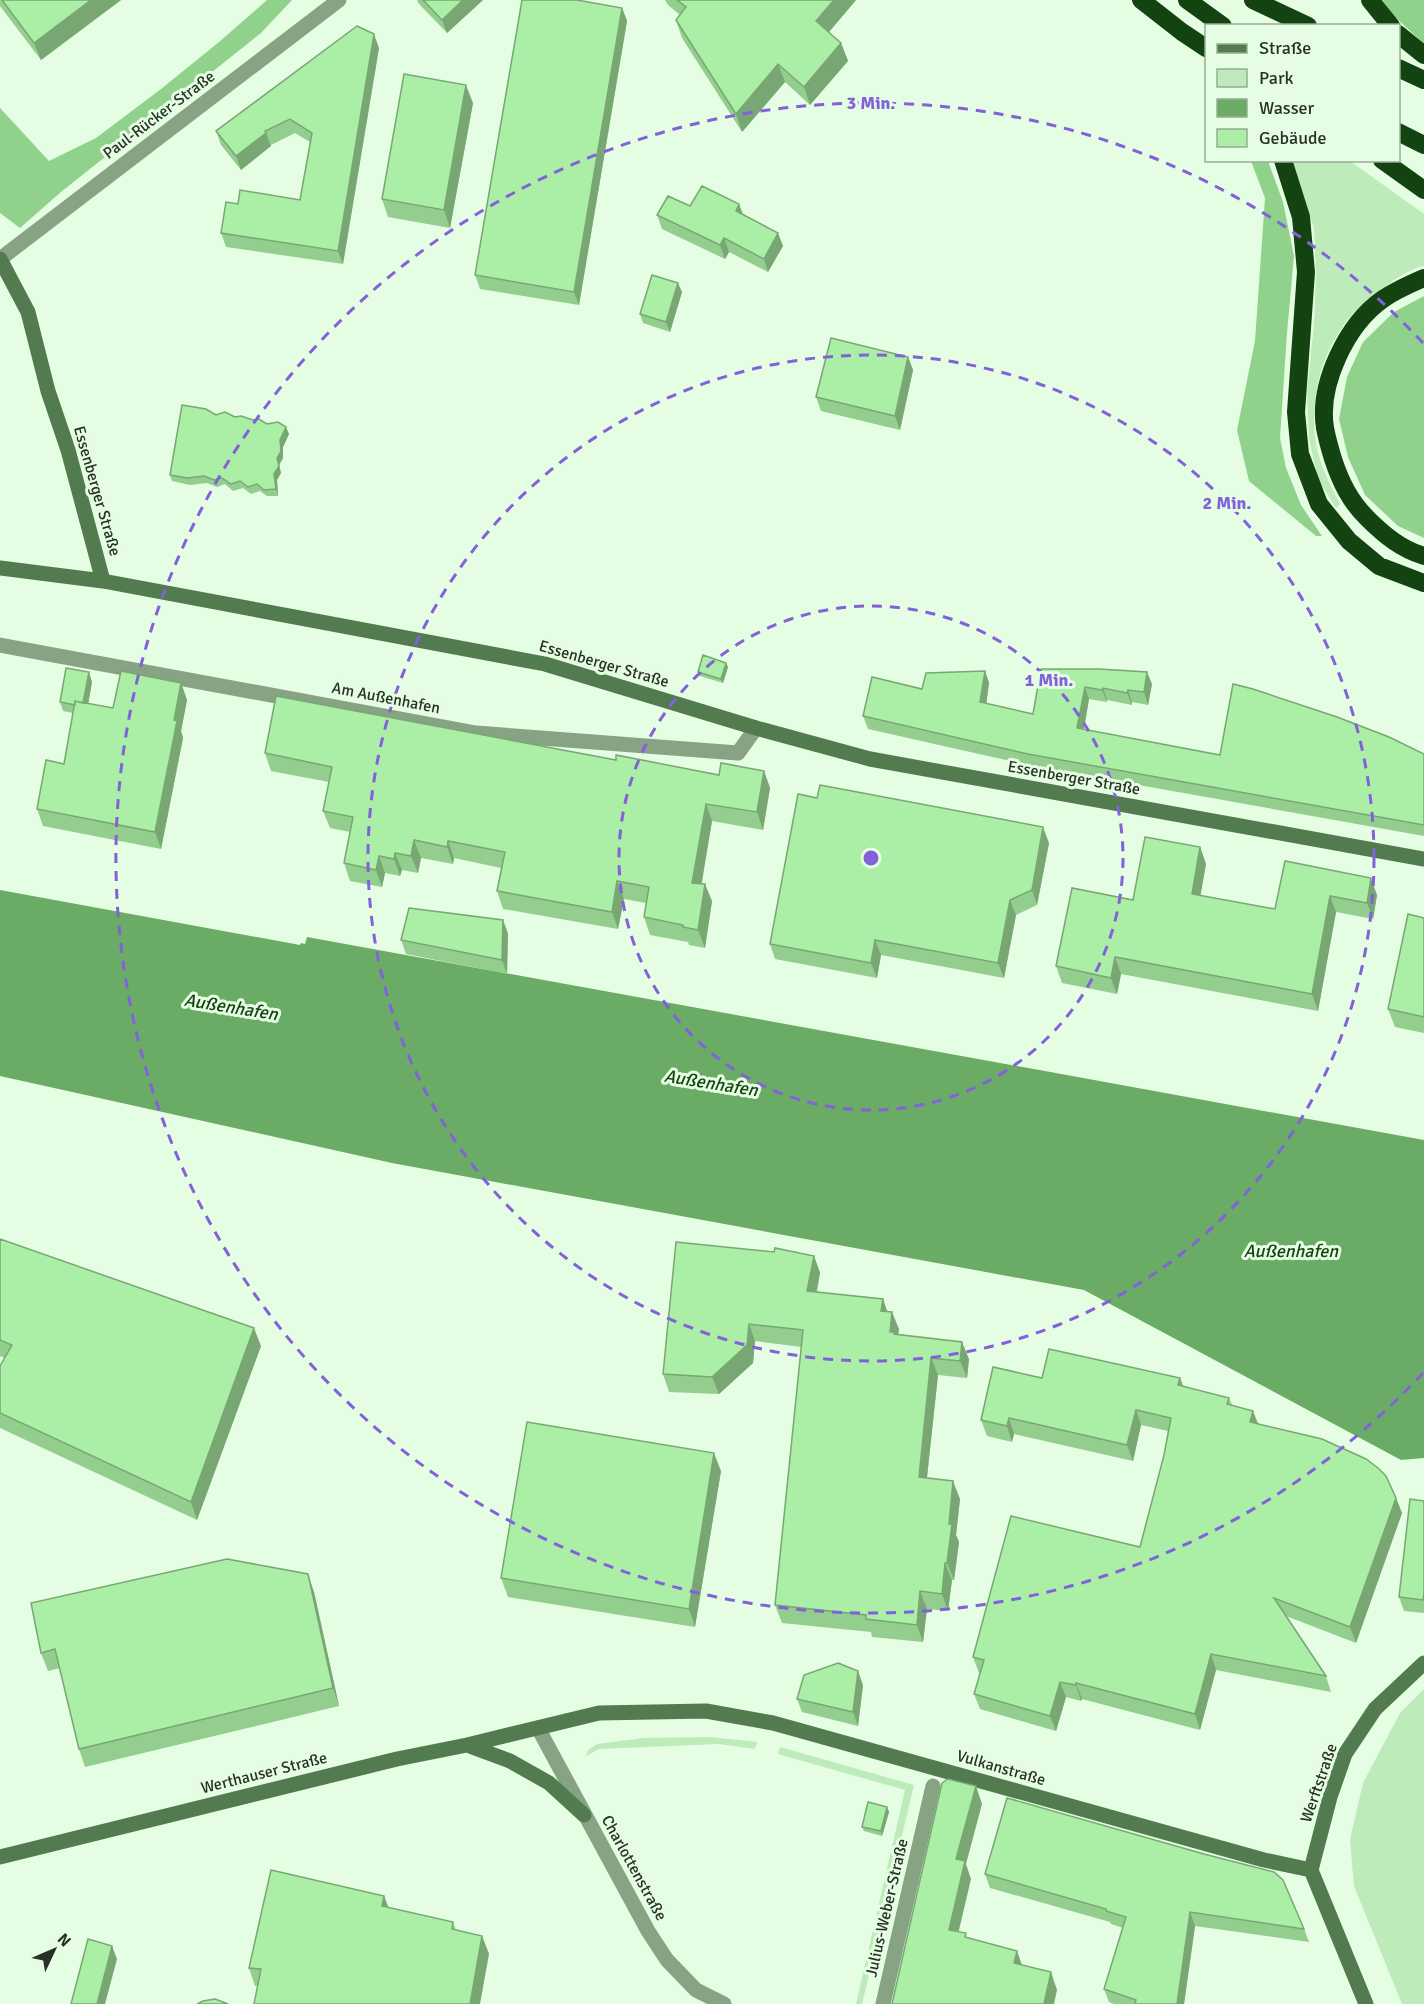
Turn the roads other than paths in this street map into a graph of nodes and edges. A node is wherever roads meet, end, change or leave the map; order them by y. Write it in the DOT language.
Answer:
graph roads {
  1 [pos="339,0"];
  2 [pos="1141,0"];
  3 [pos="1187,0"];
  4 [pos="1253,0"];
  5 [pos="1370,0"];
  6 [pos="1220,24"];
  7 [pos="1304,24"];
  8 [pos="1389,24"];
  9 [pos="1182,32"];
  10 [pos="1400,36"];
  11 [pos="1205,47"];
  12 [pos="1424,55"];
  13 [pos="1205,59"];
  14 [pos="1400,69"];
  15 [pos="1424,80"];
  16 [pos="1400,133"];
  17 [pos="1424,145"];
  18 [pos="1284,162"];
  19 [pos="1385,162"];
  20 [pos="1424,190"];
  21 [pos="0,259"];
  22 [pos="1424,278"];
  23 [pos="1424,556"];
  24 [pos="0,568"];
  25 [pos="103,581"];
  26 [pos="1424,584"];
  27 [pos="0,645"];
  28 [pos="756,728"];
  29 [pos="1424,859"];
  30 [pos="1424,1663"];
  31 [pos="538,1728"];
  32 [pos="467,1745"];
  33 [pos="933,1786"];
  34 [pos="584,1815"];
  35 [pos="0,1857"];
  36 [pos="1311,1870"];
  37 [pos="724,2004"];
  38 [pos="883,2004"];
  39 [pos="1366,2004"];
  1 -- 21 [label="street, Paul-Rücker-Straße"];
  2 -- 9 [label="highway"];
  3 -- 6 [label="highway"];
  4 -- 7 [label="highway"];
  5 -- 8 [label="highway"];
  9 -- 11 [label="highway"];
  9 -- 13 [label="highway"];
  10 -- 12 [label="highway"];
  14 -- 15 [label="highway"];
  16 -- 17 [label="highway"];
  18 -- 26 [label="highway"];
  19 -- 20 [label="highway"];
  21 -- 25 [label="main road, Essenberger Straße"];
  22 -- 23 [label="highway"];
  24 -- 25 [label="main road"];
  25 -- 28 [label="main road, Essenberger Straße"];
  27 -- 28 [label="street, Am Außenhafen"];
  28 -- 29 [label="main road, Essenberger Straße"];
  30 -- 36 [label="main road, Werftstraße"];
  31 -- 32 [label="main road, Werthauser Straße"];
  31 -- 34 [label="street, Charlottenstraße"];
  31 -- 36 [label="main road, Vulkanstraße"];
  32 -- 34 [label="main road"];
  32 -- 35 [label="main road, Werthauser Straße"];
  33 -- 38 [label="street, Julius-Weber-Straße"];
  34 -- 37 [label="street, Charlottenstraße"];
  36 -- 39 [label="main road"];
}
